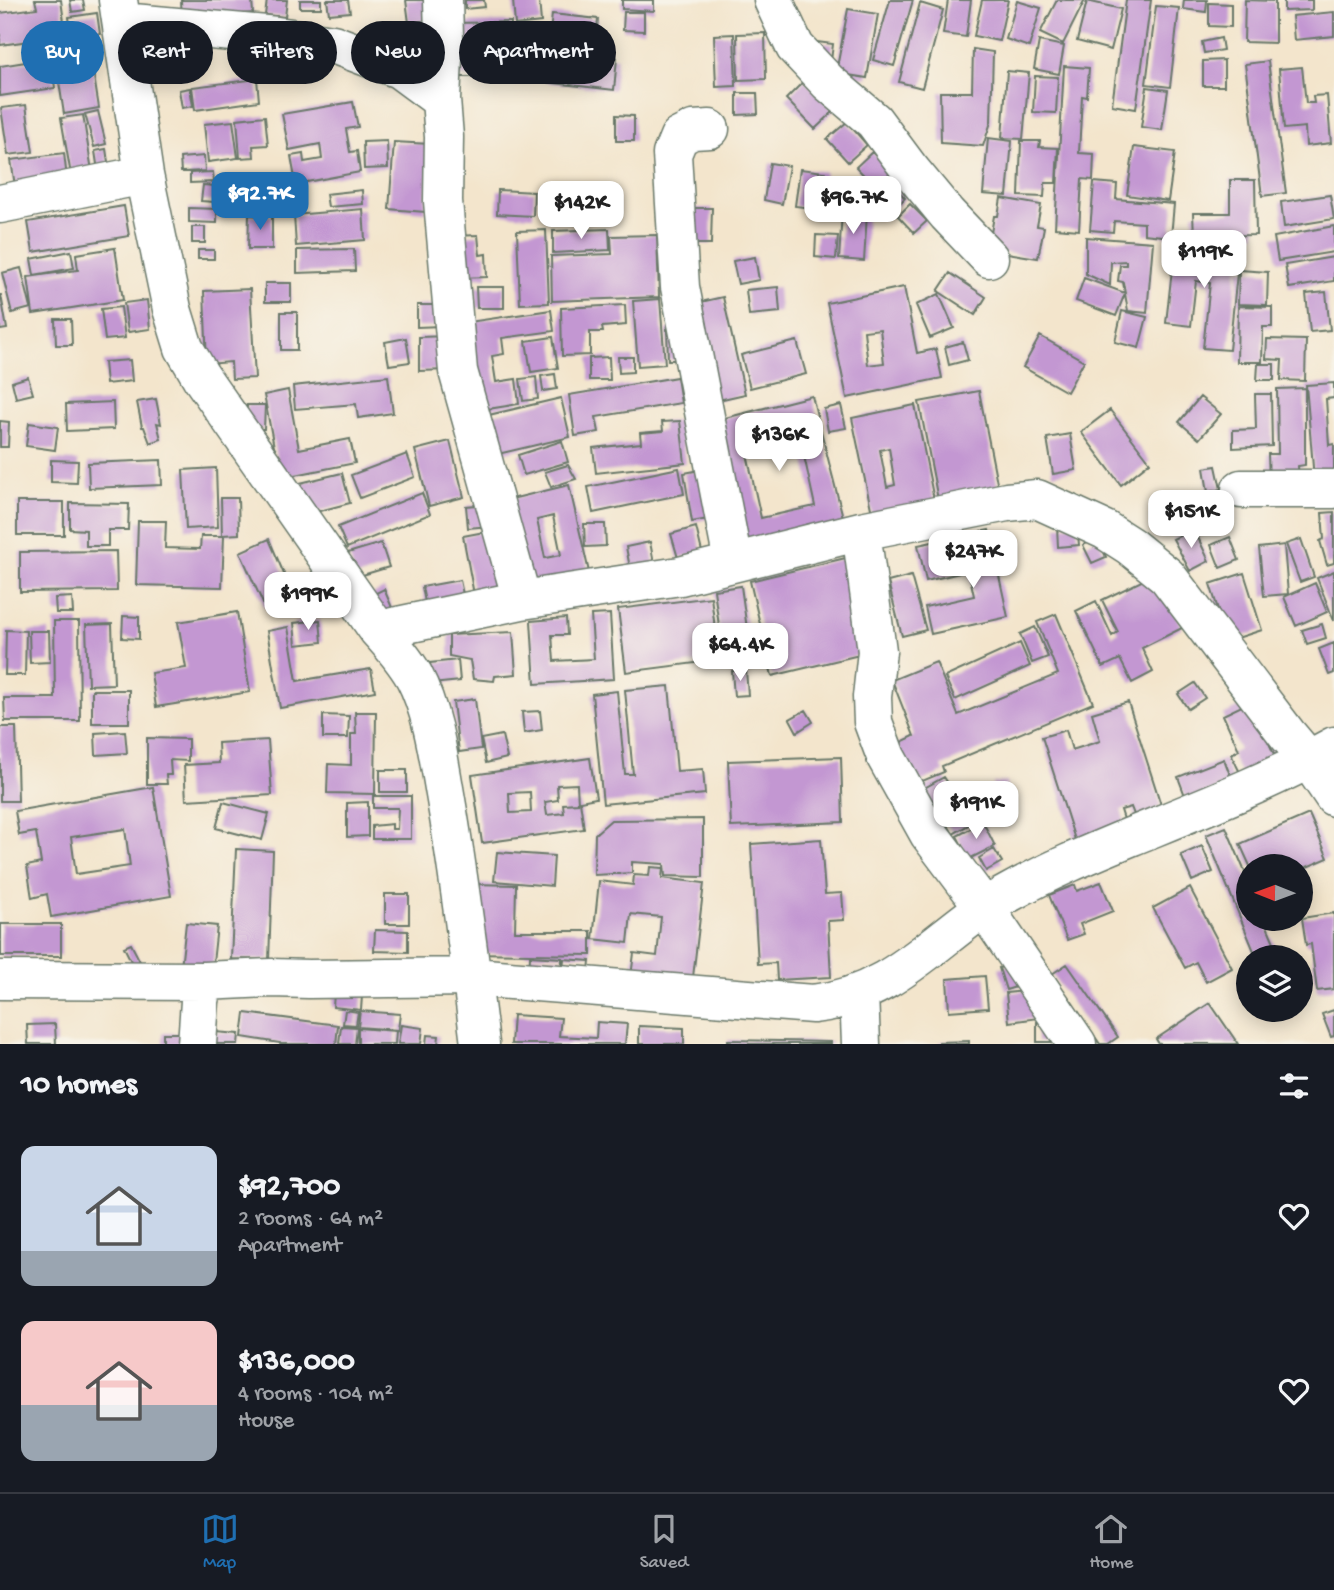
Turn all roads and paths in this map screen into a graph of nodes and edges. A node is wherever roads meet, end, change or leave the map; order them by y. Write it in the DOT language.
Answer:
graph roads {
  1 [pos="443,0"];
  2 [pos="773,0"];
  3 [pos="120,11"];
  4 [pos="441,100"];
  5 [pos="710,129"];
  6 [pos="144,174"];
  7 [pos="0,204"];
  8 [pos="989,258"];
  9 [pos="1241,489"];
  10 [pos="1334,489"];
  11 [pos="861,531"];
  12 [pos="733,562"];
  13 [pos="522,600"];
  14 [pos="378,630"];
  15 [pos="1321,753"];
  16 [pos="1334,797"];
  17 [pos="984,908"];
  18 [pos="472,977"];
  19 [pos="0,979"];
  20 [pos="204,981"];
  21 [pos="859,993"];
  22 [pos="197,1044"];
  23 [pos="480,1044"];
  24 [pos="861,1044"];
  25 [pos="1077,1044"];
  1 -- 4 [label="street"];
  2 -- 8 [label="street"];
  3 -- 4 [label="street"];
  3 -- 6 [label="street"];
  4 -- 13 [label="street"];
  5 -- 12 [label="street"];
  6 -- 7 [label="street"];
  6 -- 14 [label="street"];
  9 -- 10 [label="street"];
  11 -- 12 [label="street"];
  11 -- 15 [label="street"];
  11 -- 17 [label="street"];
  12 -- 13 [label="street"];
  13 -- 14 [label="street"];
  14 -- 18 [label="street"];
  15 -- 16 [label="street"];
  15 -- 17 [label="street"];
  17 -- 21 [label="street"];
  17 -- 25 [label="street"];
  18 -- 20 [label="street"];
  18 -- 21 [label="street"];
  18 -- 23 [label="street"];
  19 -- 20 [label="street"];
  20 -- 22 [label="street"];
  21 -- 24 [label="street"];
}
